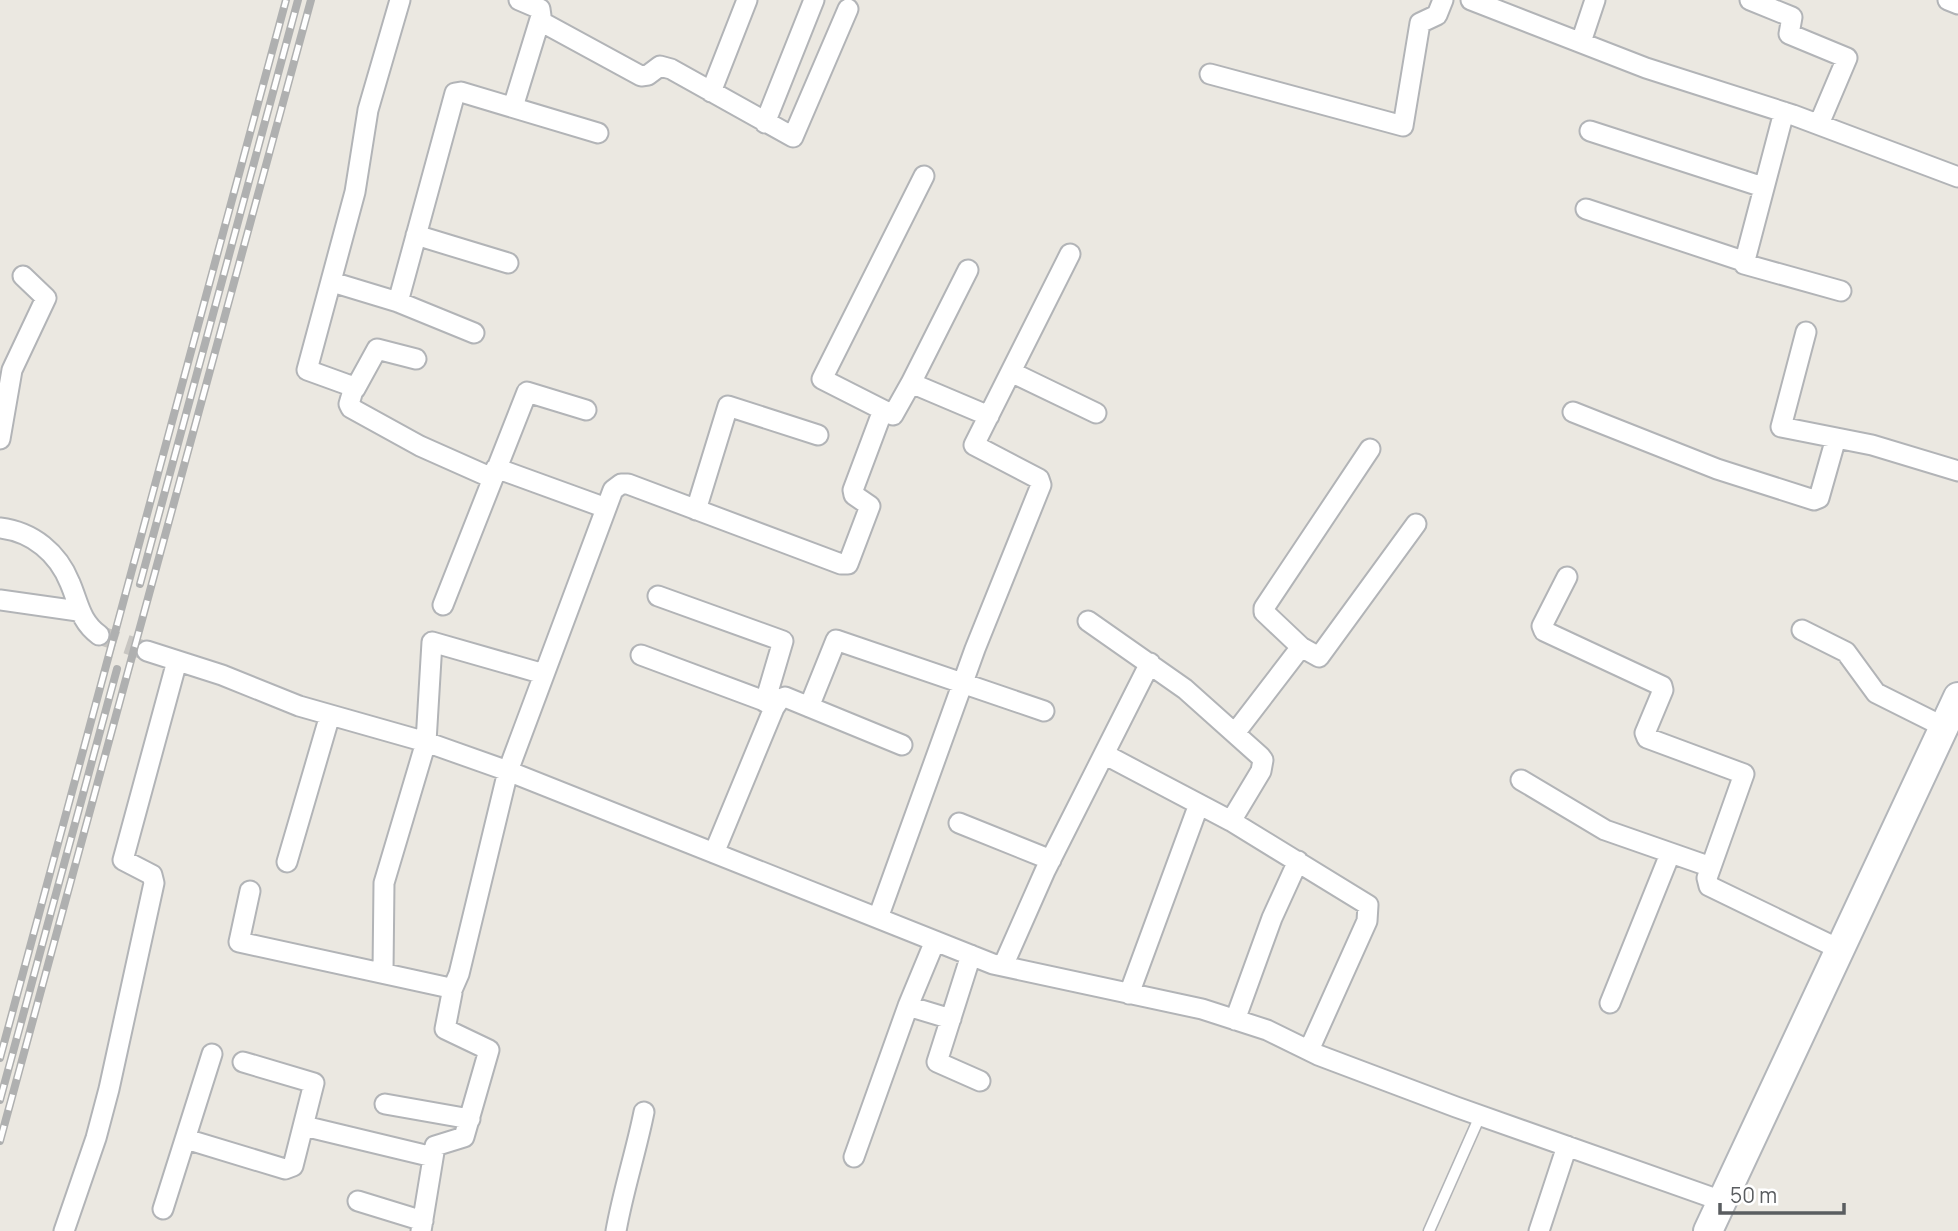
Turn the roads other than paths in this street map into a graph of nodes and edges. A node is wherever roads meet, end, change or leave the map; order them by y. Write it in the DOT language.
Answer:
graph roads {
  1 [pos="400,0"];
  2 [pos="519,0"];
  3 [pos="747,0"];
  4 [pos="814,0"];
  5 [pos="1443,0"];
  6 [pos="1471,0"];
  7 [pos="1595,0"];
  8 [pos="1750,0"];
  9 [pos="1948,0"];
  10 [pos="1958,4"];
  11 [pos="848,9"];
  12 [pos="540,20"];
  13 [pos="1581,42"];
  14 [pos="1210,74"];
  15 [pos="711,92"];
  16 [pos="513,107"];
  17 [pos="1784,112"];
  18 [pos="765,123"];
  19 [pos="1819,124"];
  20 [pos="1590,131"];
  21 [pos="598,133"];
  22 [pos="1958,175"];
  23 [pos="924,176"];
  24 [pos="1763,187"];
  25 [pos="1586,209"];
  26 [pos="416,235"];
  27 [pos="1070,254"];
  28 [pos="1743,261"];
  29 [pos="508,263"];
  30 [pos="968,270"];
  31 [pos="23,276"];
  32 [pos="332,282"];
  33 [pos="1841,291"];
  34 [pos="398,302"];
  35 [pos="1806,332"];
  36 [pos="474,333"];
  37 [pos="416,359"];
  38 [pos="1011,372"];
  39 [pos="911,383"];
  40 [pos="355,390"];
  41 [pos="586,410"];
  42 [pos="883,410"];
  43 [pos="1573,412"];
  44 [pos="1096,413"];
  45 [pos="989,416"];
  46 [pos="818,435"];
  47 [pos="1836,438"];
  48 [pos="0,439"];
  49 [pos="1370,449"];
  50 [pos="1958,471"];
  51 [pos="494,473"];
  52 [pos="606,508"];
  53 [pos="696,510"];
  54 [pos="1416,524"];
  55 [pos="0,528"];
  56 [pos="1567,578"];
  57 [pos="658,597"];
  58 [pos="0,600"];
  59 [pos="443,605"];
  60 [pos="78,611"];
  61 [pos="1088,621"];
  62 [pos="1802,630"];
  63 [pos="99,635"];
  64 [pos="1301,647"];
  65 [pos="147,651"];
  66 [pos="641,654"];
  67 [pos="177,661"];
  68 [pos="1150,663"];
  69 [pos="544,674"];
  70 [pos="963,682"];
  71 [pos="1958,697"];
  72 [pos="770,705"];
  73 [pos="809,707"];
  74 [pos="1044,711"];
  75 [pos="330,715"];
  76 [pos="1944,727"];
  77 [pos="1235,733"];
  78 [pos="426,742"];
  79 [pos="902,745"];
  80 [pos="1104,754"];
  81 [pos="508,771"];
  82 [pos="1521,780"];
  83 [pos="1199,804"];
  84 [pos="1231,821"];
  85 [pos="959,823"];
  86 [pos="714,853"];
  87 [pos="1670,854"];
  88 [pos="1051,860"];
  89 [pos="1298,861"];
  90 [pos="287,862"];
  91 [pos="1711,867"];
  92 [pos="250,891"];
  93 [pos="878,918"];
  94 [pos="935,941"];
  95 [pos="1839,949"];
  96 [pos="971,955"];
  97 [pos="1003,966"];
  98 [pos="383,971"];
  99 [pos="452,990"];
  100 [pos="1129,994"];
  101 [pos="1610,1003"];
  102 [pos="908,1006"];
  103 [pos="951,1019"];
  104 [pos="1235,1020"];
  105 [pos="1309,1050"];
  106 [pos="212,1054"];
  107 [pos="243,1062"];
  108 [pos="980,1081"];
  109 [pos="385,1104"];
  110 [pos="644,1112"];
  111 [pos="1480,1116"];
  112 [pos="470,1119"];
  113 [pos="304,1126"];
  114 [pos="186,1139"];
  115 [pos="1567,1146"];
  116 [pos="433,1157"];
  117 [pos="854,1157"];
  118 [pos="359,1201"];
  119 [pos="1722,1201"];
  120 [pos="163,1209"];
  121 [pos="422,1226"];
  122 [pos="64,1231"];
  123 [pos="617,1231"];
  124 [pos="1429,1231"];
  125 [pos="1539,1231"];
  126 [pos="1708,1231"];
  1 -- 32 [label="street"];
  2 -- 12 [label="street"];
  3 -- 15 [label="street"];
  4 -- 18 [label="street"];
  5 -- 14 [label="street"];
  6 -- 13 [label="street"];
  7 -- 13 [label="street"];
  8 -- 19 [label="street"];
  9 -- 10 [label="street"];
  11 -- 18 [label="street"];
  12 -- 15 [label="street"];
  12 -- 16 [label="street"];
  13 -- 17 [label="street"];
  15 -- 18 [label="street"];
  16 -- 21 [label="street"];
  16 -- 26 [label="street"];
  17 -- 19 [label="street"];
  17 -- 24 [label="street"];
  19 -- 22 [label="street"];
  20 -- 24 [label="street"];
  23 -- 42 [label="street"];
  24 -- 28 [label="street"];
  25 -- 28 [label="street"];
  26 -- 29 [label="street"];
  26 -- 34 [label="street"];
  27 -- 38 [label="street"];
  28 -- 33 [label="street"];
  30 -- 39 [label="street"];
  31 -- 48 [label="street"];
  32 -- 34 [label="street"];
  32 -- 40 [label="street"];
  34 -- 36 [label="street"];
  35 -- 47 [label="street"];
  37 -- 40 [label="street"];
  38 -- 44 [label="street"];
  38 -- 45 [label="street"];
  39 -- 42 [label="street"];
  39 -- 45 [label="street"];
  40 -- 51 [label="street"];
  41 -- 51 [label="street"];
  42 -- 53 [label="street"];
  43 -- 47 [label="street"];
  45 -- 70 [label="street"];
  46 -- 53 [label="street"];
  47 -- 50 [label="street"];
  49 -- 64 [label="street"];
  51 -- 52 [label="street"];
  51 -- 59 [label="street"];
  52 -- 53 [label="street"];
  52 -- 69 [label="street"];
  54 -- 64 [label="street"];
  55 -- 60 [label="street"];
  56 -- 91 [label="street"];
  57 -- 72 [label="street"];
  58 -- 60 [label="street"];
  60 -- 63 [label="street"];
  61 -- 68 [label="street"];
  62 -- 76 [label="street"];
  64 -- 77 [label="street"];
  65 -- 67 [label="street"];
  66 -- 72 [label="street"];
  67 -- 75 [label="street"];
  67 -- 122 [label="street"];
  68 -- 77 [label="street"];
  68 -- 80 [label="street"];
  69 -- 78 [label="street"];
  69 -- 81 [label="street"];
  70 -- 73 [label="street"];
  70 -- 74 [label="street"];
  70 -- 93 [label="street"];
  71 -- 76 [label="street"];
  72 -- 73 [label="street"];
  72 -- 86 [label="street"];
  73 -- 79 [label="street"];
  75 -- 78 [label="street"];
  75 -- 90 [label="street"];
  76 -- 95 [label="street"];
  77 -- 84 [label="street"];
  78 -- 81 [label="street"];
  78 -- 98 [label="street"];
  80 -- 83 [label="street"];
  80 -- 88 [label="street"];
  81 -- 86 [label="street"];
  81 -- 99 [label="street"];
  82 -- 87 [label="street"];
  83 -- 84 [label="street"];
  83 -- 100 [label="street"];
  84 -- 89 [label="street"];
  85 -- 88 [label="street"];
  86 -- 93 [label="street"];
  87 -- 91 [label="street"];
  87 -- 101 [label="street"];
  88 -- 97 [label="street"];
  89 -- 104 [label="street"];
  89 -- 105 [label="street"];
  91 -- 95 [label="street"];
  92 -- 98 [label="street"];
  93 -- 94 [label="street"];
  94 -- 96 [label="street"];
  94 -- 102 [label="street"];
  95 -- 119 [label="street"];
  96 -- 97 [label="street"];
  96 -- 103 [label="street"];
  97 -- 100 [label="street"];
  98 -- 99 [label="street"];
  99 -- 112 [label="street"];
  100 -- 104 [label="street"];
  102 -- 103 [label="street"];
  102 -- 117 [label="street"];
  103 -- 108 [label="street"];
  104 -- 105 [label="street"];
  105 -- 111 [label="street"];
  106 -- 114 [label="street"];
  107 -- 113 [label="street"];
  109 -- 112 [label="street"];
  110 -- 123 [label="street"];
  111 -- 115 [label="street"];
  111 -- 124 [label="lane"];
  112 -- 116 [label="street"];
  113 -- 114 [label="street"];
  113 -- 116 [label="street"];
  114 -- 120 [label="street"];
  115 -- 119 [label="street"];
  115 -- 125 [label="street"];
  116 -- 121 [label="street"];
  118 -- 121 [label="street"];
  119 -- 126 [label="street"];
}
